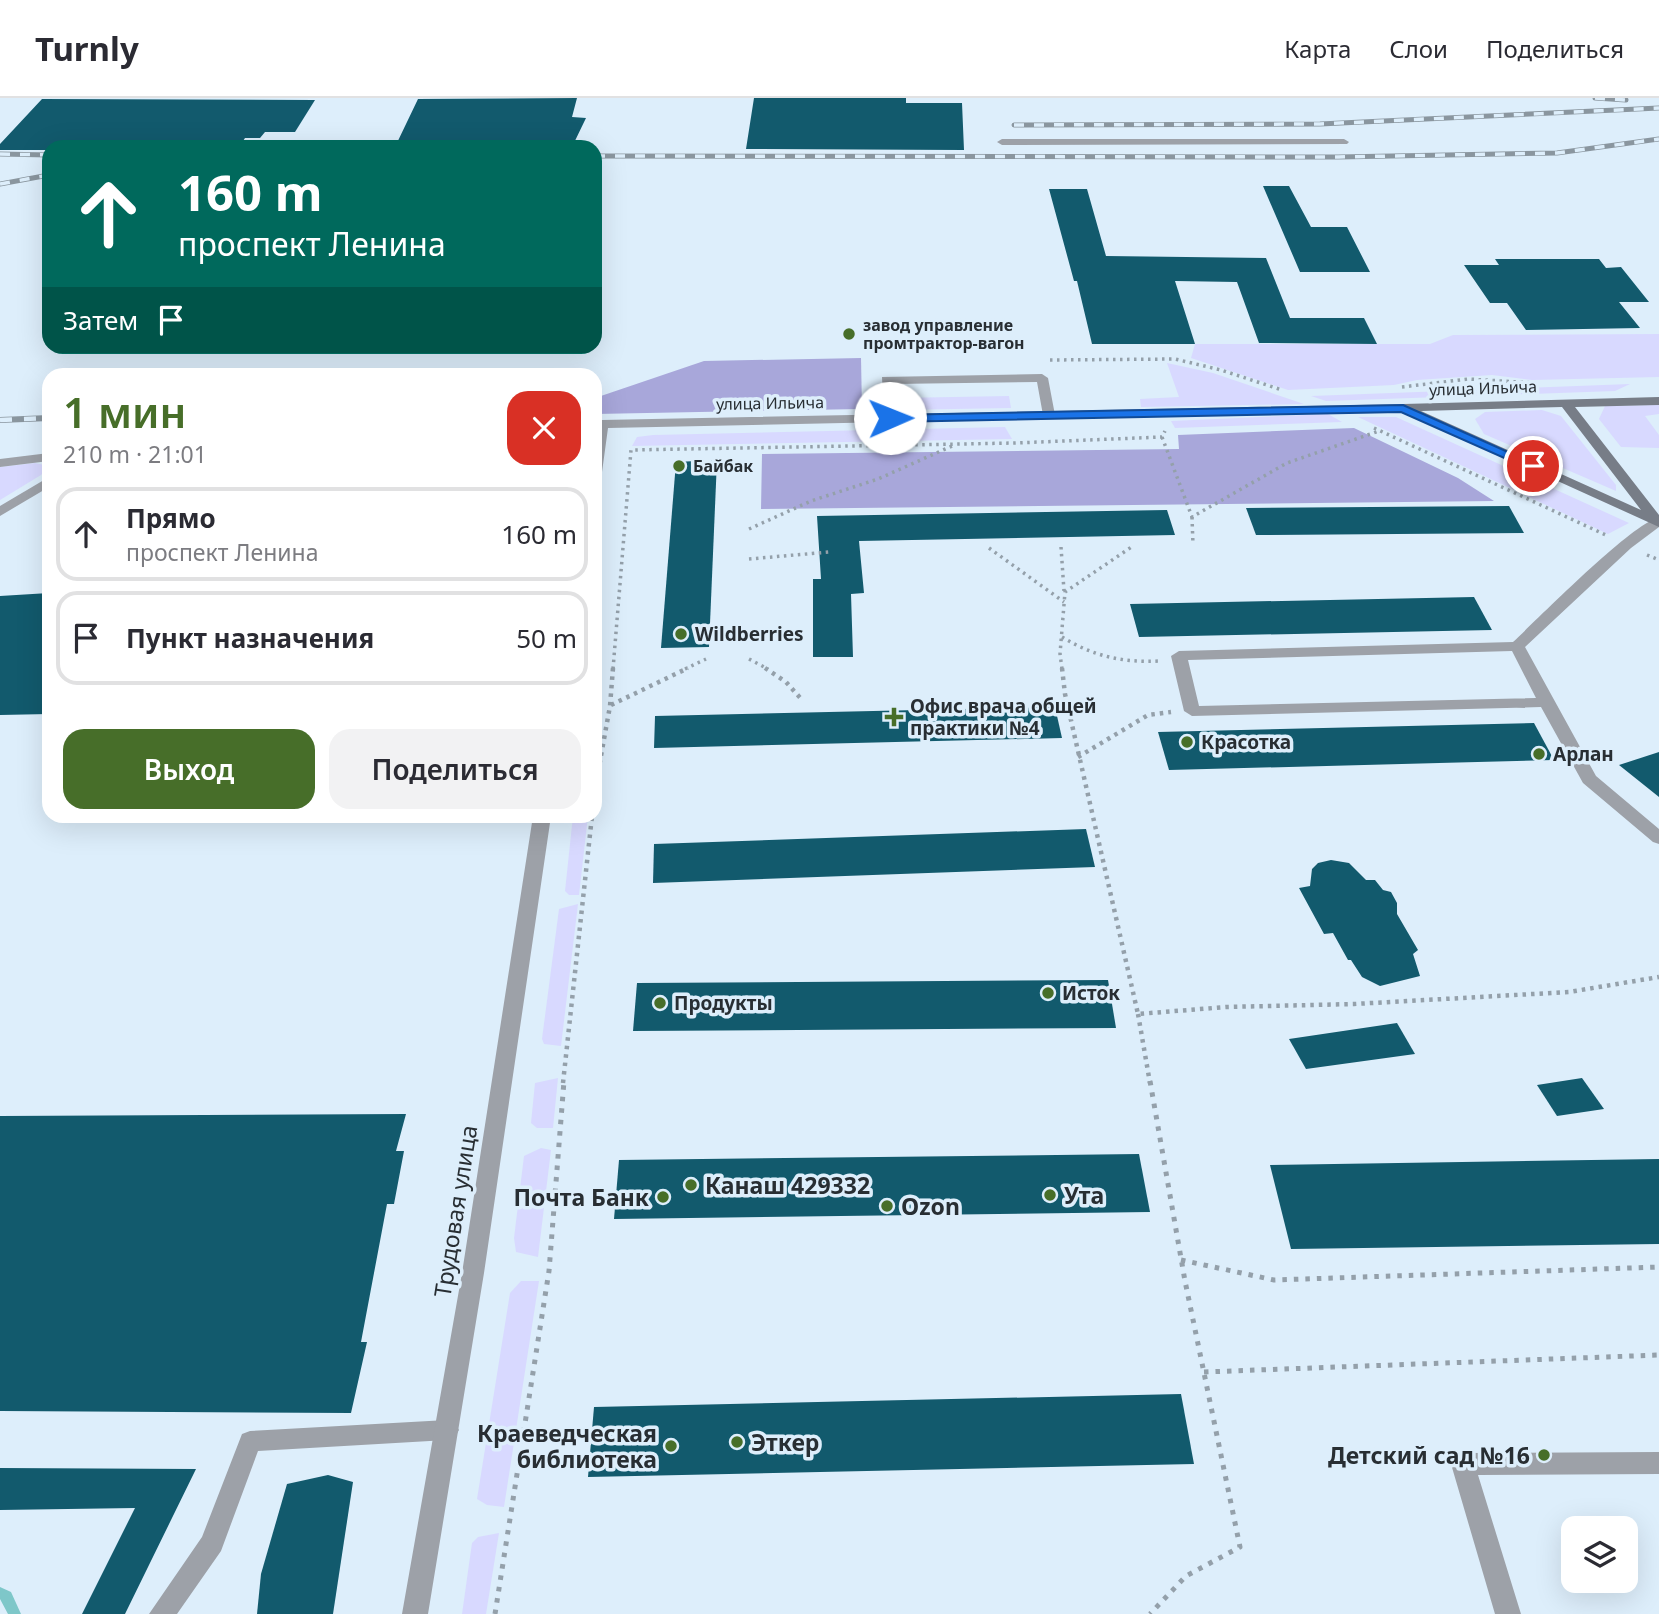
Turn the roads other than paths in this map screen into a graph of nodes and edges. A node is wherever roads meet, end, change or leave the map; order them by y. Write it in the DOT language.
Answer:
graph roads {
  1 [pos="1002,142"];
  2 [pos="1344,142"];
  3 [pos="1659,401"];
  4 [pos="1566,404"];
  5 [pos="1403,408"];
  6 [pos="1049,415"];
  7 [pos="890,418"];
  8 [pos="602,424"];
  9 [pos="42,458"];
  10 [pos="0,463"];
  11 [pos="42,485"];
  12 [pos="0,512"];
  13 [pos="1658,522"];
  14 [pos="1517,646"];
  15 [pos="1546,702"];
  16 [pos="541,823"];
  17 [pos="1659,838"];
  18 [pos="447,1430"];
  19 [pos="1659,1463"];
  20 [pos="162,1614"];
  21 [pos="415,1614"];
  22 [pos="1508,1614"];
  1 -- 2 [label="street"];
  3 -- 4 [label="street, улица Ильича"];
  4 -- 5 [label="street, улица Ильича"];
  4 -- 13 [label="street"];
  5 -- 6 [label="street, улица Ильича"];
  5 -- 13 [label="street"];
  6 -- 7 [label="street, улица Ильича"];
  6 -- 7 [label="street"];
  7 -- 8 [label="street, улица Ильича"];
  9 -- 10 [label="street"];
  11 -- 12 [label="street"];
  13 -- 14 [label="street"];
  14 -- 15 [label="street"];
  14 -- 15 [label="street"];
  15 -- 17 [label="street"];
  16 -- 18 [label="street, Трудовая улица"];
  18 -- 20 [label="street"];
  18 -- 21 [label="street, Трудовая улица"];
  19 -- 22 [label="street"];
}
